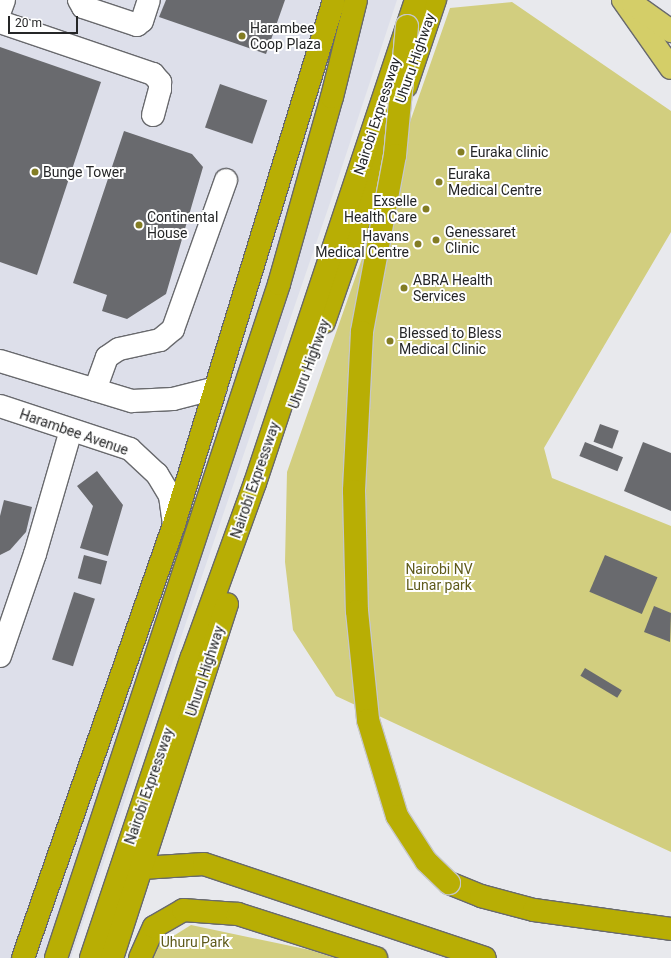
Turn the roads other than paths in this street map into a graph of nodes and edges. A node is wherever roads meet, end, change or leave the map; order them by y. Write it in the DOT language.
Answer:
graph roads {
  1 [pos="4,0"];
  2 [pos="79,0"];
  3 [pos="150,0"];
  4 [pos="334,0"];
  5 [pos="356,0"];
  6 [pos="416,0"];
  7 [pos="435,0"];
  8 [pos="623,0"];
  9 [pos="627,0"];
  10 [pos="0,11"];
  11 [pos="0,22"];
  12 [pos="407,26"];
  13 [pos="671,31"];
  14 [pos="671,68"];
  15 [pos="153,115"];
  16 [pos="226,180"];
  17 [pos="0,360"];
  18 [pos="216,388"];
  19 [pos="95,390"];
  20 [pos="0,406"];
  21 [pos="71,430"];
  22 [pos="174,524"];
  23 [pos="0,656"];
  24 [pos="142,868"];
  25 [pos="671,929"];
  26 [pos="23,958"];
  27 [pos="56,958"];
  28 [pos="91,958"];
  29 [pos="112,958"];
  30 [pos="140,958"];
  31 [pos="376,958"];
  32 [pos="485,958"];
  1 -- 10 [label="street"];
  2 -- 3 [label="street"];
  4 -- 18 [label="highway"];
  5 -- 27 [label="highway"];
  6 -- 12 [label="highway, Nairobi Expressway"];
  7 -- 24 [label="highway, Uhuru Highway"];
  8 -- 14 [label="main road"];
  9 -- 13 [label="main road"];
  11 -- 15 [label="street"];
  12 -- 25 [label="highway, bridge"];
  12 -- 28 [label="highway, Nairobi Expressway, bridge"];
  16 -- 19 [label="street"];
  17 -- 19 [label="street"];
  18 -- 19 [label="street"];
  18 -- 22 [label="highway"];
  20 -- 21 [label="street, Harambee Avenue"];
  21 -- 22 [label="street, Harambee Avenue"];
  21 -- 23 [label="street"];
  22 -- 26 [label="highway"];
  24 -- 29 [label="highway, Uhuru Highway"];
  24 -- 32 [label="highway"];
  30 -- 31 [label="highway"];
}
